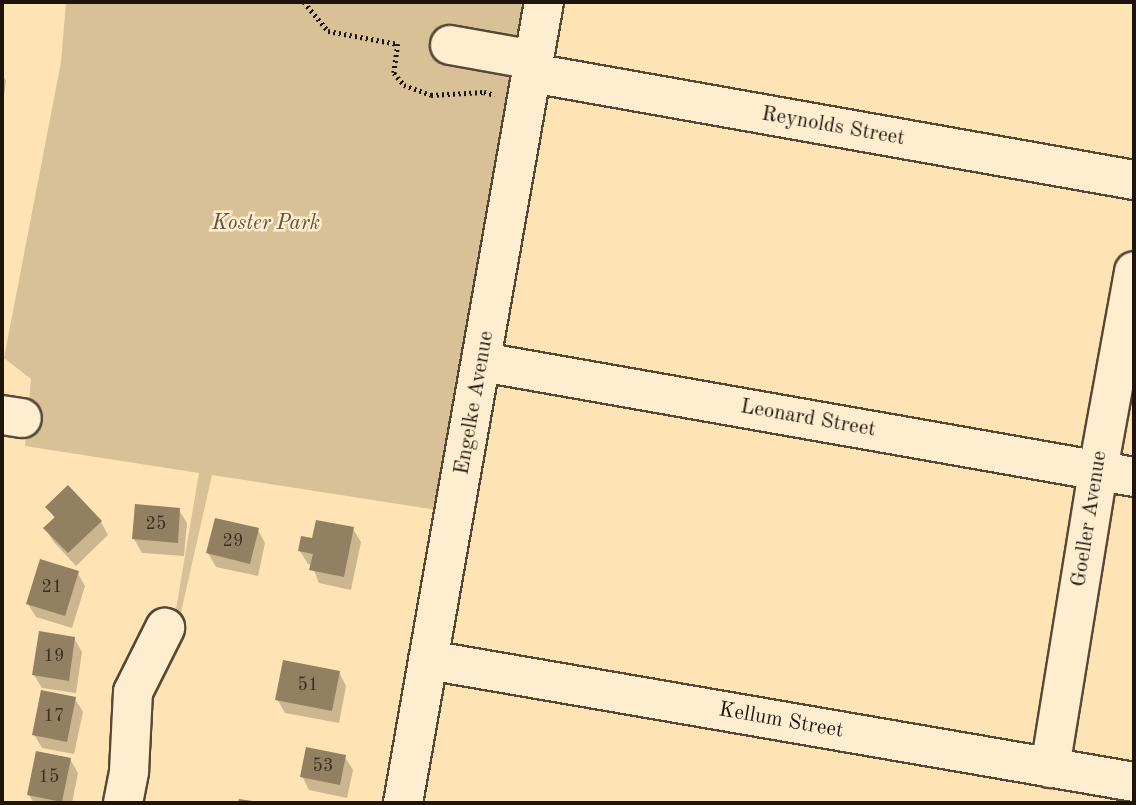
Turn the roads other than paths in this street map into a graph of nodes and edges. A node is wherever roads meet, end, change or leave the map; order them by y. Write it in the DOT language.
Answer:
graph roads {
  1 [pos="544,2"];
  2 [pos="447,57"];
  3 [pos="530,81"];
  4 [pos="1134,180"];
  5 [pos="1134,271"];
  6 [pos="482,362"];
  7 [pos="1116,474"];
  8 [pos="164,628"];
  9 [pos="428,660"];
  10 [pos="1051,768"];
  11 [pos="1134,782"];
  12 [pos="123,803"];
  13 [pos="403,803"];
  1 -- 3 [label="street, Engelke Avenue"];
  2 -- 3 [label="street, Reynolds Street"];
  3 -- 4 [label="street, Reynolds Street"];
  3 -- 6 [label="street, Engelke Avenue"];
  5 -- 7 [label="street, Goeller Avenue"];
  6 -- 7 [label="street, Leonard Street"];
  6 -- 9 [label="street, Engelke Avenue"];
  7 -- 10 [label="street, Goeller Avenue"];
  8 -- 12 [label="street"];
  9 -- 10 [label="street, Kellum Street"];
  9 -- 13 [label="street, Engelke Avenue"];
  10 -- 11 [label="street, Kellum Street"];
}
